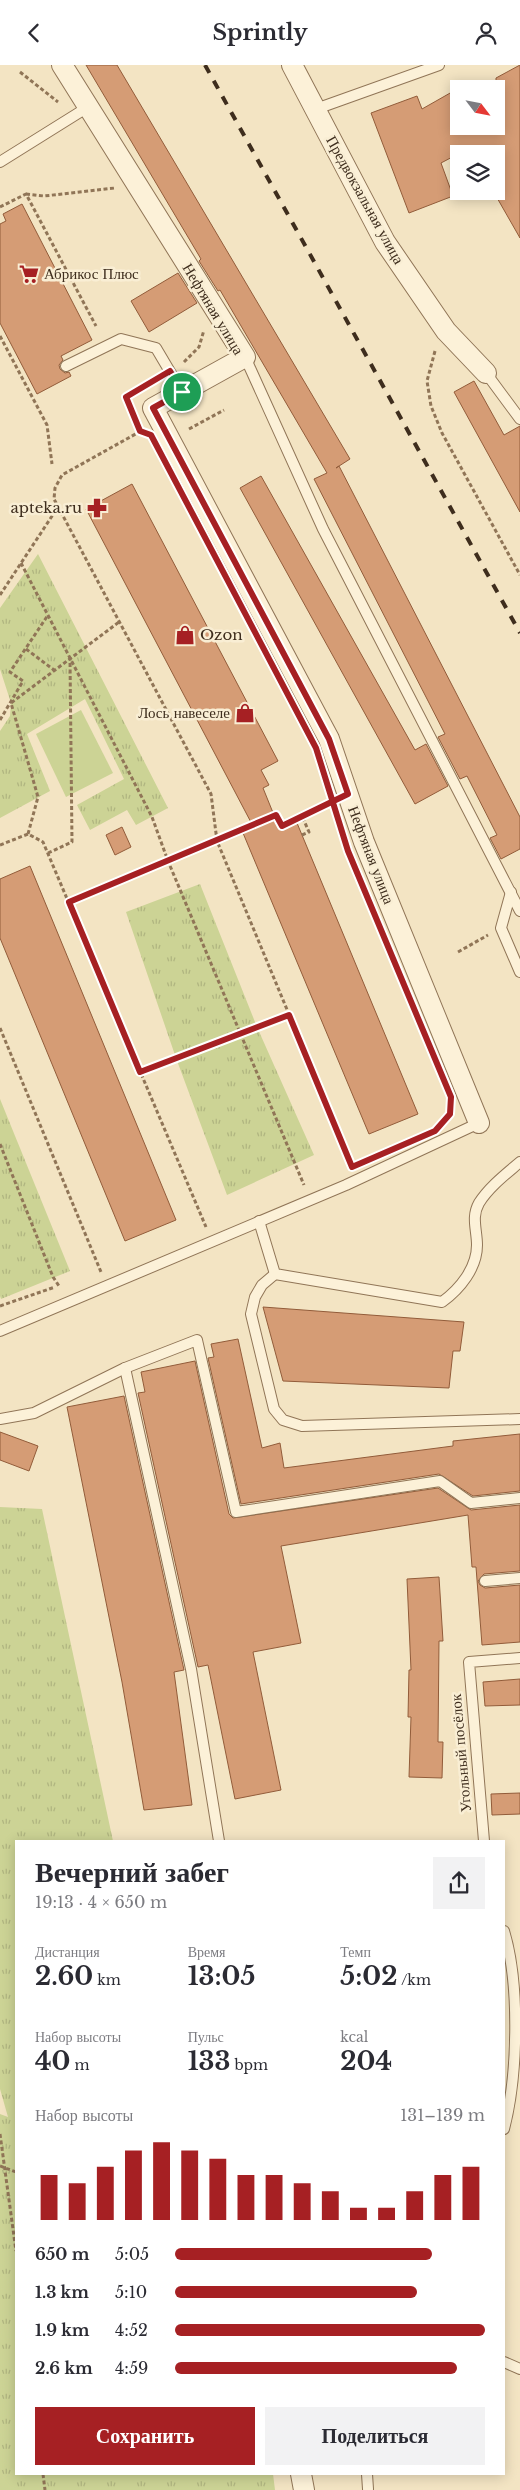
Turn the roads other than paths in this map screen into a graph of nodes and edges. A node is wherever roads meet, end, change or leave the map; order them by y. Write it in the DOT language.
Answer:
graph roads {
  1 [pos="62,65"];
  2 [pos="292,65"];
  3 [pos="439,65"];
  4 [pos="88,107"];
  5 [pos="316,109"];
  6 [pos="0,162"];
  7 [pos="245,357"];
  8 [pos="66,366"];
  9 [pos="486,373"];
  10 [pos="182,392"];
  11 [pos="520,419"];
  12 [pos="510,893"];
  13 [pos="520,911"];
  14 [pos="520,972"];
  15 [pos="479,1123"];
  16 [pos="520,1162"];
  17 [pos="259,1221"];
  18 [pos="275,1274"];
  19 [pos="0,1331"];
  20 [pos="125,1368"];
  21 [pos="0,1419"];
  22 [pos="520,1419"];
  23 [pos="520,1497"];
  24 [pos="520,1578"];
  25 [pos="485,1581"];
  26 [pos="520,1658"];
  27 [pos="219,1840"];
  28 [pos="484,1840"];
  29 [pos="505,1934"];
  30 [pos="505,2125"];
  31 [pos="505,2362"];
  32 [pos="520,2369"];
  33 [pos="301,2475"];
  34 [pos="366,2475"];
  35 [pos="368,2489"];
  36 [pos="304,2490"];
  1 -- 4 [label="street, Нефтяная улица"];
  2 -- 5 [label="street, Предвокзальная улица"];
  3 -- 5 [label="lane"];
  4 -- 6 [label="lane"];
  4 -- 7 [label="street, Нефтяная улица"];
  5 -- 9 [label="street, Предвокзальная улица"];
  7 -- 10 [label="street, Нефтяная улица"];
  7 -- 12 [label="lane"];
  8 -- 10 [label="lane"];
  9 -- 11 [label="lane"];
  10 -- 15 [label="street, Нефтяная улица"];
  12 -- 13 [label="lane"];
  12 -- 14 [label="lane"];
  15 -- 17 [label="lane"];
  16 -- 18 [label="lane"];
  17 -- 18 [label="lane"];
  17 -- 19 [label="lane"];
  18 -- 22 [label="lane"];
  20 -- 21 [label="lane"];
  20 -- 23 [label="lane"];
  20 -- 27 [label="lane"];
  24 -- 25 [label="lane"];
  26 -- 28 [label="lane, Угольный посёлок"];
  29 -- 30 [label="lane"];
  31 -- 32 [label="lane"];
  33 -- 36 [label="street"];
  34 -- 35 [label="lane"];
}
